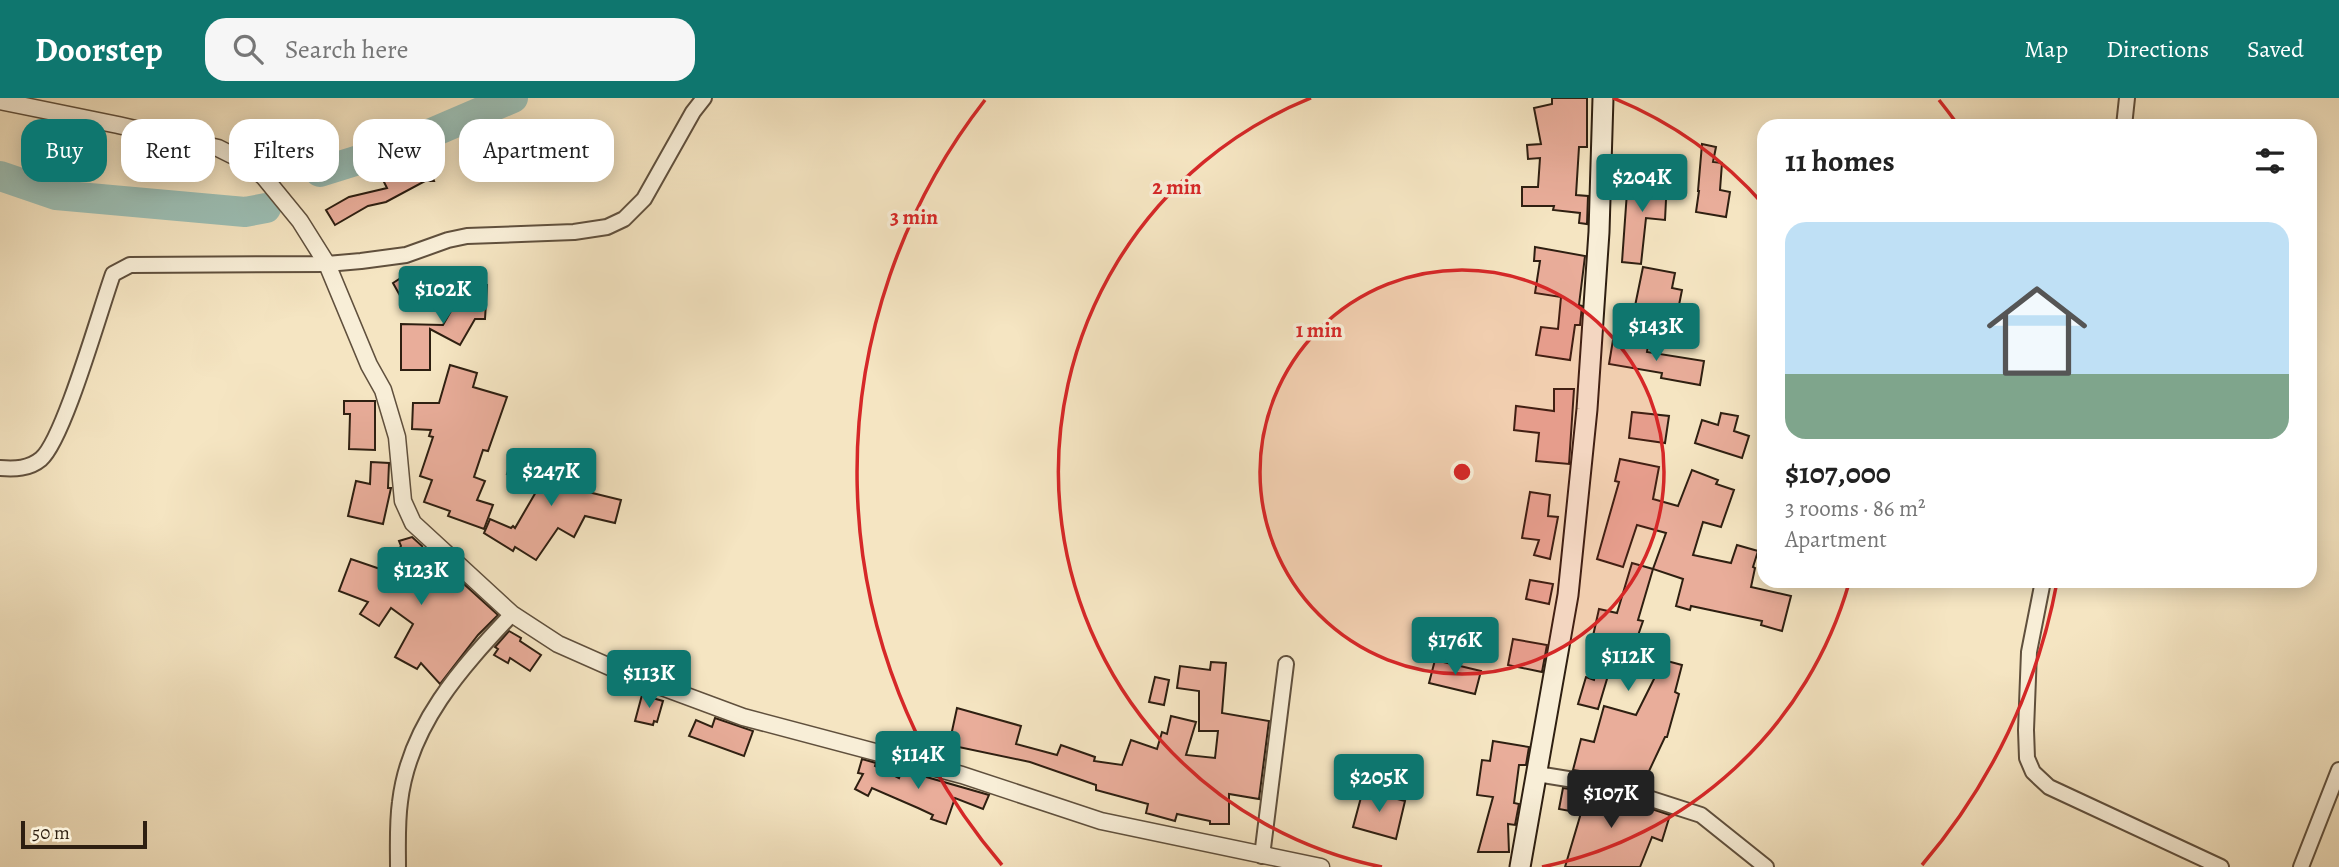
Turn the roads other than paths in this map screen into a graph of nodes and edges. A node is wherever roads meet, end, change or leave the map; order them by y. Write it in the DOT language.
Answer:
graph roads {
  1 [pos="704,98"];
  2 [pos="1603,98"];
  3 [pos="2127,98"];
  4 [pos="0,101"];
  5 [pos="20,101"];
  6 [pos="2125,119"];
  7 [pos="327,264"];
  8 [pos="0,468"];
  9 [pos="2042,588"];
  10 [pos="512,614"];
  11 [pos="1286,664"];
  12 [pos="2339,771"];
  13 [pos="1537,774"];
  14 [pos="1262,856"];
  15 [pos="398,867"];
  16 [pos="1321,867"];
  17 [pos="1520,867"];
  18 [pos="1766,867"];
  19 [pos="2221,867"];
  20 [pos="2301,867"];
  1 -- 7 [label="street"];
  2 -- 13 [label="main road"];
  3 -- 6 [label="street"];
  4 -- 5 [label="street"];
  5 -- 7 [label="street"];
  7 -- 8 [label="street"];
  7 -- 10 [label="street"];
  9 -- 19 [label="street"];
  10 -- 14 [label="street"];
  10 -- 15 [label="street"];
  11 -- 14 [label="street"];
  12 -- 20 [label="street"];
  13 -- 17 [label="main road"];
  13 -- 18 [label="street"];
  14 -- 16 [label="street"];
}
